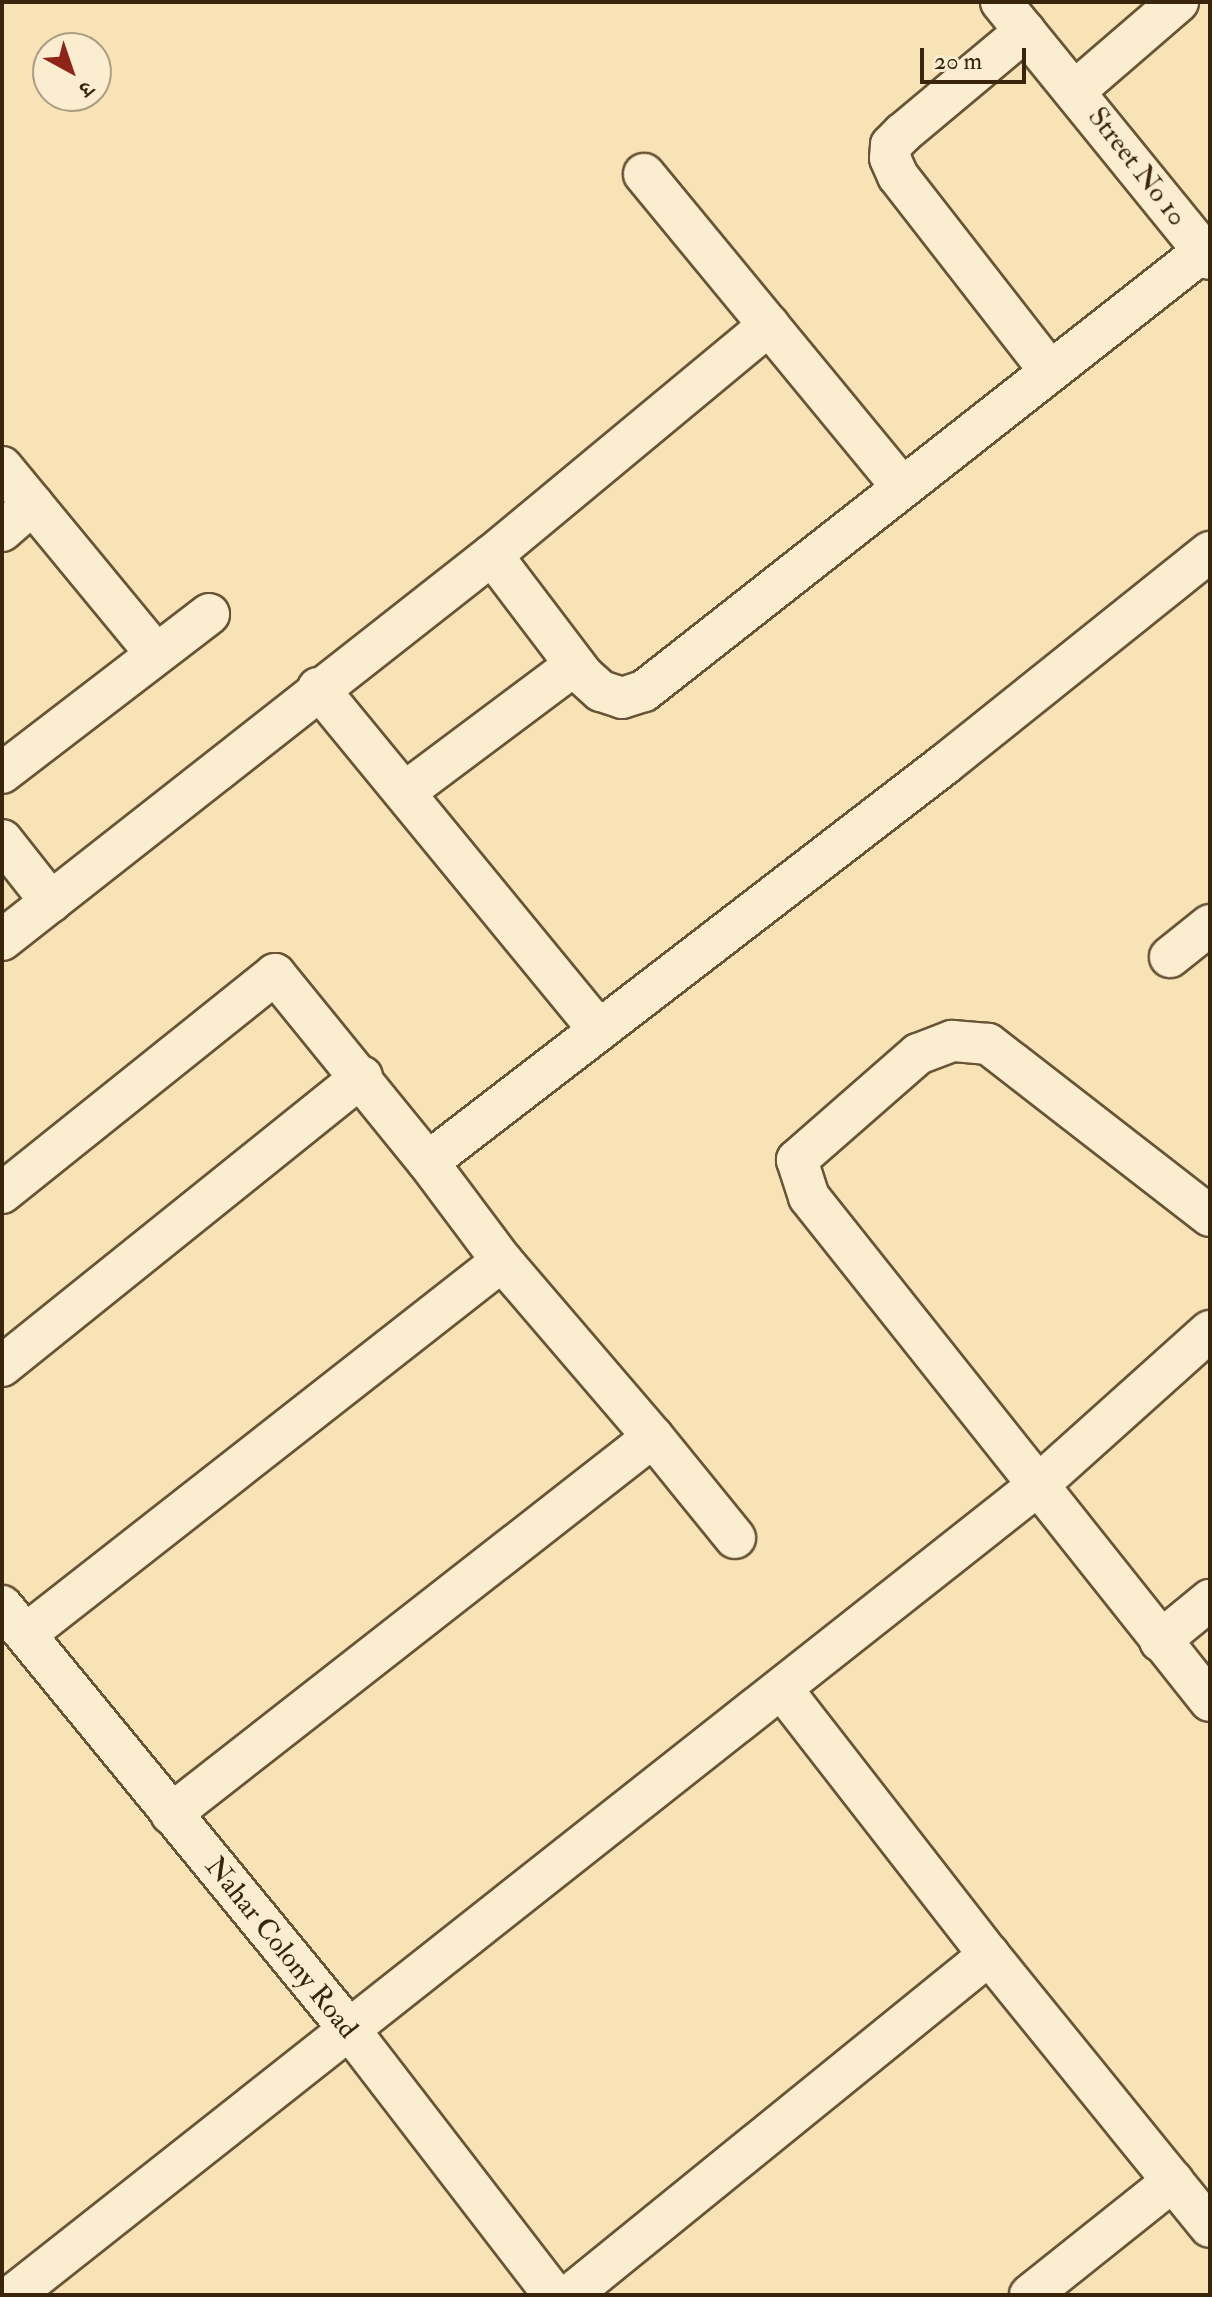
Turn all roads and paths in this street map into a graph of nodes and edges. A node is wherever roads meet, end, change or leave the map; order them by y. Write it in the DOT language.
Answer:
graph roads {
  1 [pos="1178,2"];
  2 [pos="1013,16"];
  3 [pos="1076,90"];
  4 [pos="644,174"];
  5 [pos="1207,255"];
  6 [pos="769,325"];
  7 [pos="1049,370"];
  8 [pos="2,467"];
  9 [pos="900,485"];
  10 [pos="33,504"];
  11 [pos="2,531"];
  12 [pos="1210,552"];
  13 [pos="492,555"];
  14 [pos="209,614"];
  15 [pos="156,654"];
  16 [pos="575,665"];
  17 [pos="318,688"];
  18 [pos="2,773"];
  19 [pos="405,792"];
  20 [pos="2,840"];
  21 [pos="51,902"];
  22 [pos="1210,925"];
  23 [pos="2,940"];
  24 [pos="1170,957"];
  25 [pos="599,1030"];
  26 [pos="362,1077"];
  27 [pos="428,1162"];
  28 [pos="2,1193"];
  29 [pos="1210,1216"];
  30 [pos="502,1261"];
  31 [pos="1210,1331"];
  32 [pos="2,1366"];
  33 [pos="653,1437"];
  34 [pos="1037,1486"];
  35 [pos="735,1538"];
  36 [pos="1210,1600"];
  37 [pos="14,1620"];
  38 [pos="1160,1641"];
  39 [pos="783,1690"];
  40 [pos="1210,1701"];
  41 [pos="171,1814"];
  42 [pos="989,1955"];
  43 [pos="349,2029"];
  44 [pos="1173,2181"];
  45 [pos="1210,2227"];
  46 [pos="13,2295"];
  47 [pos="554,2295"];
  48 [pos="570,2295"];
  49 [pos="1030,2295"];
  1 -- 3 [label="street"];
  2 -- 3 [label="street, Street No 10"];
  2 -- 7 [label="street"];
  3 -- 5 [label="street, Street No 10"];
  4 -- 6 [label="street"];
  5 -- 7 [label="street"];
  6 -- 9 [label="street"];
  6 -- 13 [label="street"];
  7 -- 9 [label="street"];
  8 -- 10 [label="street"];
  9 -- 16 [label="street"];
  10 -- 11 [label="street"];
  10 -- 15 [label="street"];
  12 -- 25 [label="street"];
  13 -- 16 [label="street"];
  13 -- 17 [label="street"];
  14 -- 15 [label="street"];
  15 -- 18 [label="street"];
  16 -- 19 [label="street"];
  17 -- 19 [label="street"];
  17 -- 21 [label="street"];
  19 -- 25 [label="street"];
  20 -- 21 [label="street"];
  21 -- 23 [label="street"];
  22 -- 24 [label="street"];
  25 -- 27 [label="street"];
  26 -- 27 [label="street"];
  26 -- 28 [label="street"];
  26 -- 32 [label="street"];
  27 -- 30 [label="street"];
  29 -- 34 [label="street"];
  30 -- 33 [label="street"];
  30 -- 37 [label="street"];
  31 -- 34 [label="street"];
  33 -- 35 [label="street"];
  33 -- 41 [label="street"];
  34 -- 38 [label="street"];
  34 -- 39 [label="street"];
  36 -- 38 [label="street"];
  37 -- 41 [label="street, Nahar Colony Road"];
  38 -- 40 [label="street"];
  39 -- 42 [label="street"];
  39 -- 43 [label="street"];
  41 -- 43 [label="street, Nahar Colony Road"];
  42 -- 44 [label="street"];
  42 -- 48 [label="street"];
  43 -- 46 [label="street"];
  43 -- 47 [label="street, Nahar Colony Road"];
  44 -- 45 [label="street"];
  44 -- 49 [label="street"];
}
